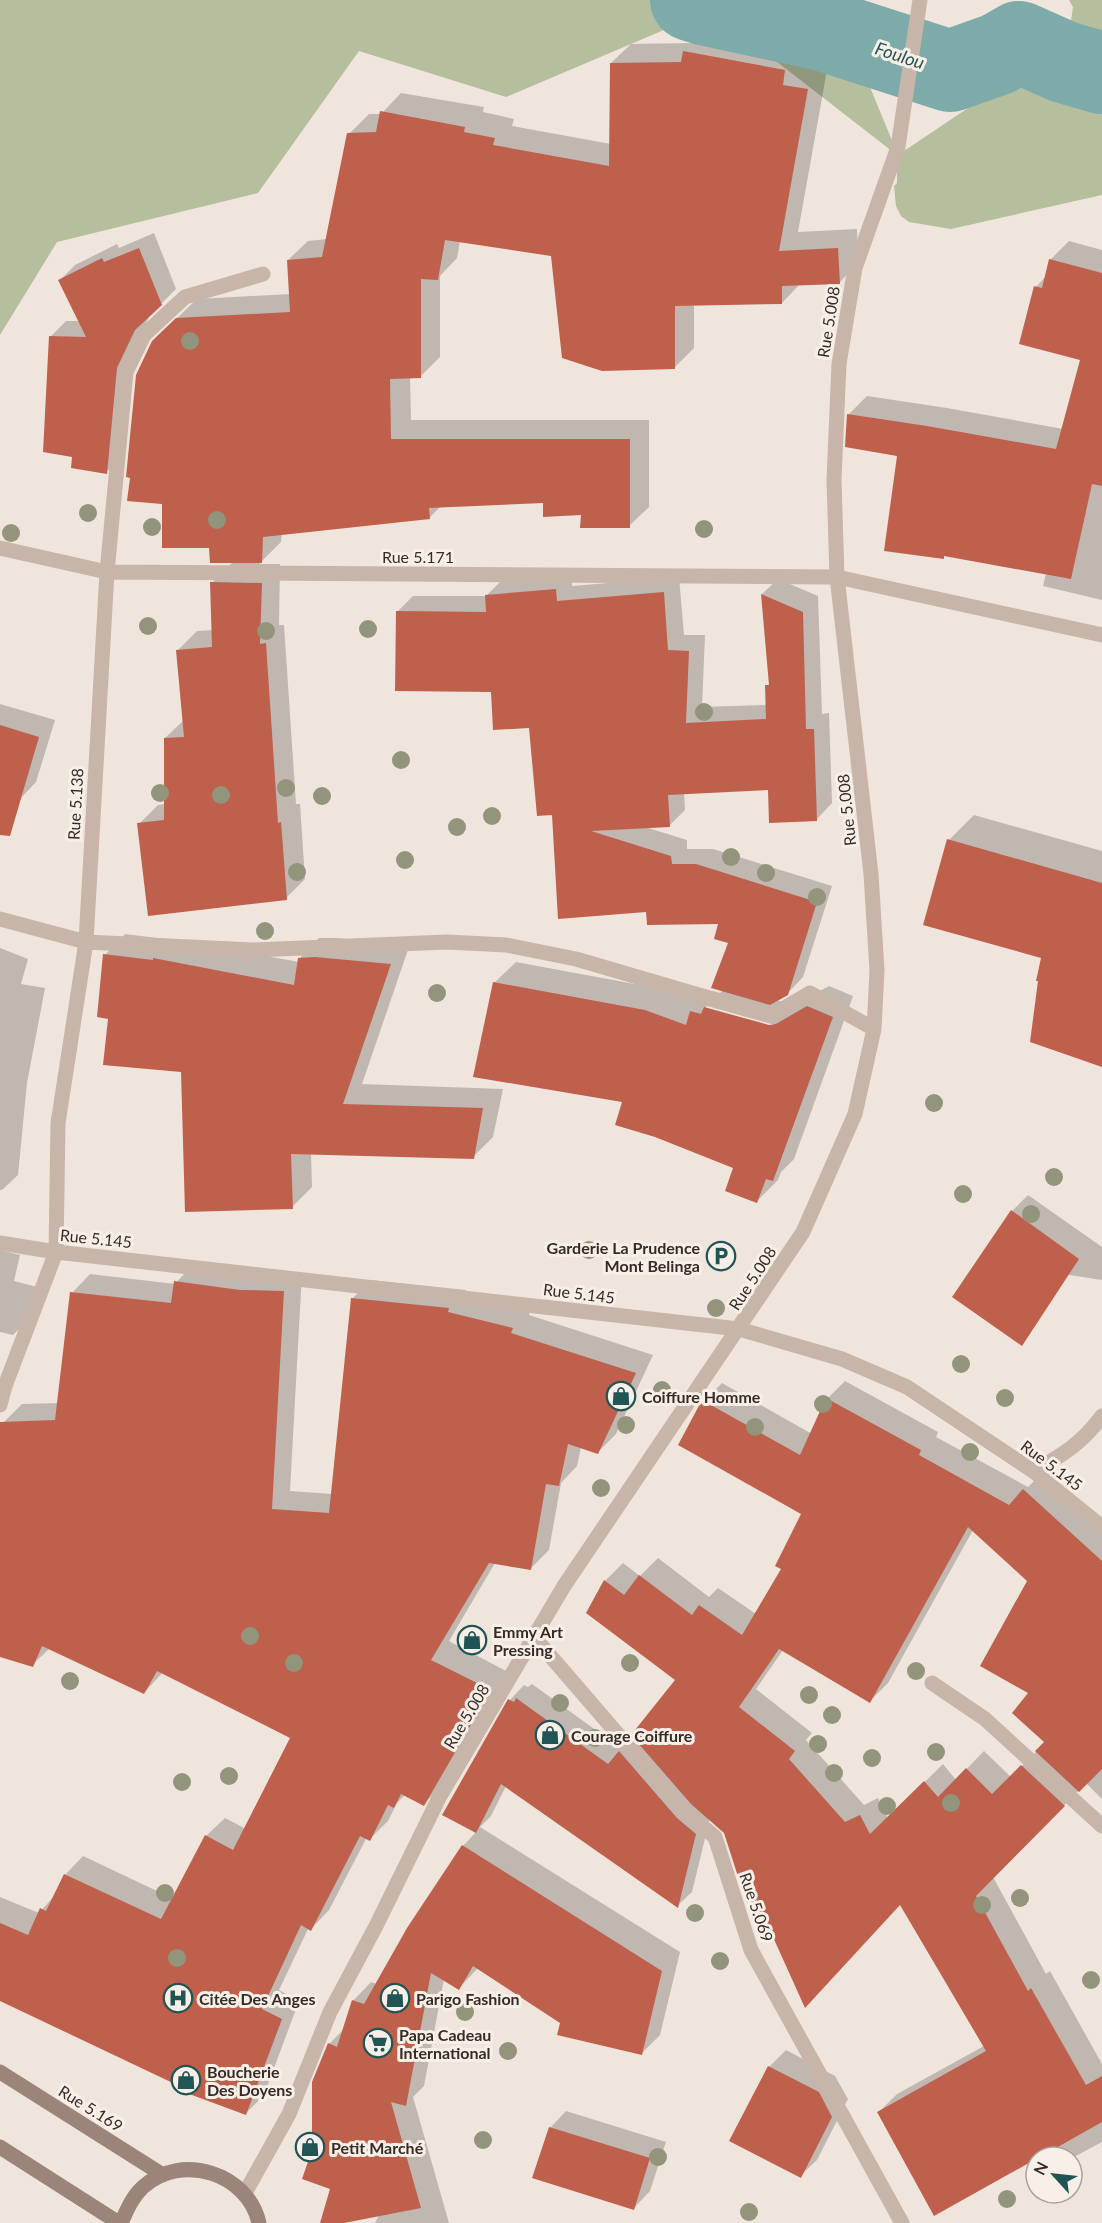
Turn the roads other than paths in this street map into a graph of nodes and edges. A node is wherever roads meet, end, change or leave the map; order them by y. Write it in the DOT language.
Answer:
graph roads {
  1 [pos="920,0"];
  2 [pos="263,274"];
  3 [pos="0,548"];
  4 [pos="107,572"];
  5 [pos="837,577"];
  6 [pos="1102,635"];
  7 [pos="0,919"];
  8 [pos="86,942"];
  9 [pos="874,1029"];
  10 [pos="0,1243"];
  11 [pos="56,1252"];
  12 [pos="739,1329"];
  13 [pos="0,1405"];
  14 [pos="1102,1416"];
  15 [pos="1033,1471"];
  16 [pos="1102,1527"];
  17 [pos="534,1637"];
  18 [pos="932,1683"];
  19 [pos="1102,1826"];
  20 [pos="0,2072"];
  21 [pos="0,2147"];
  22 [pos="163,2175"];
  23 [pos="245,2193"];
  24 [pos="120,2223"];
  25 [pos="259,2223"];
  26 [pos="902,2223"];
  1 -- 5 [label="street, Rue 5.008"];
  2 -- 4 [label="street, Rue 5.138"];
  3 -- 4 [label="street, Rue 5.171"];
  4 -- 5 [label="street, Rue 5.171"];
  4 -- 8 [label="street, Rue 5.138"];
  5 -- 6 [label="street, Rue 5.171"];
  5 -- 9 [label="street, Rue 5.008"];
  7 -- 8 [label="street"];
  8 -- 9 [label="street"];
  8 -- 11 [label="street, Rue 5.138"];
  9 -- 12 [label="street, Rue 5.008"];
  10 -- 11 [label="street, Rue 5.145"];
  11 -- 12 [label="street, Rue 5.145"];
  11 -- 13 [label="street, Rue 5.138"];
  12 -- 15 [label="street, Rue 5.145"];
  12 -- 17 [label="street, Rue 5.008"];
  14 -- 15 [label="street"];
  15 -- 16 [label="street, Rue 5.145"];
  17 -- 23 [label="street, Rue 5.008"];
  17 -- 26 [label="street, Rue 5.069"];
  18 -- 19 [label="street"];
  20 -- 22 [label="main road, Rue 5.169"];
  21 -- 24 [label="main road"];
  22 -- 23 [label="main road"];
  22 -- 24 [label="main road"];
  23 -- 25 [label="main road"];
}
